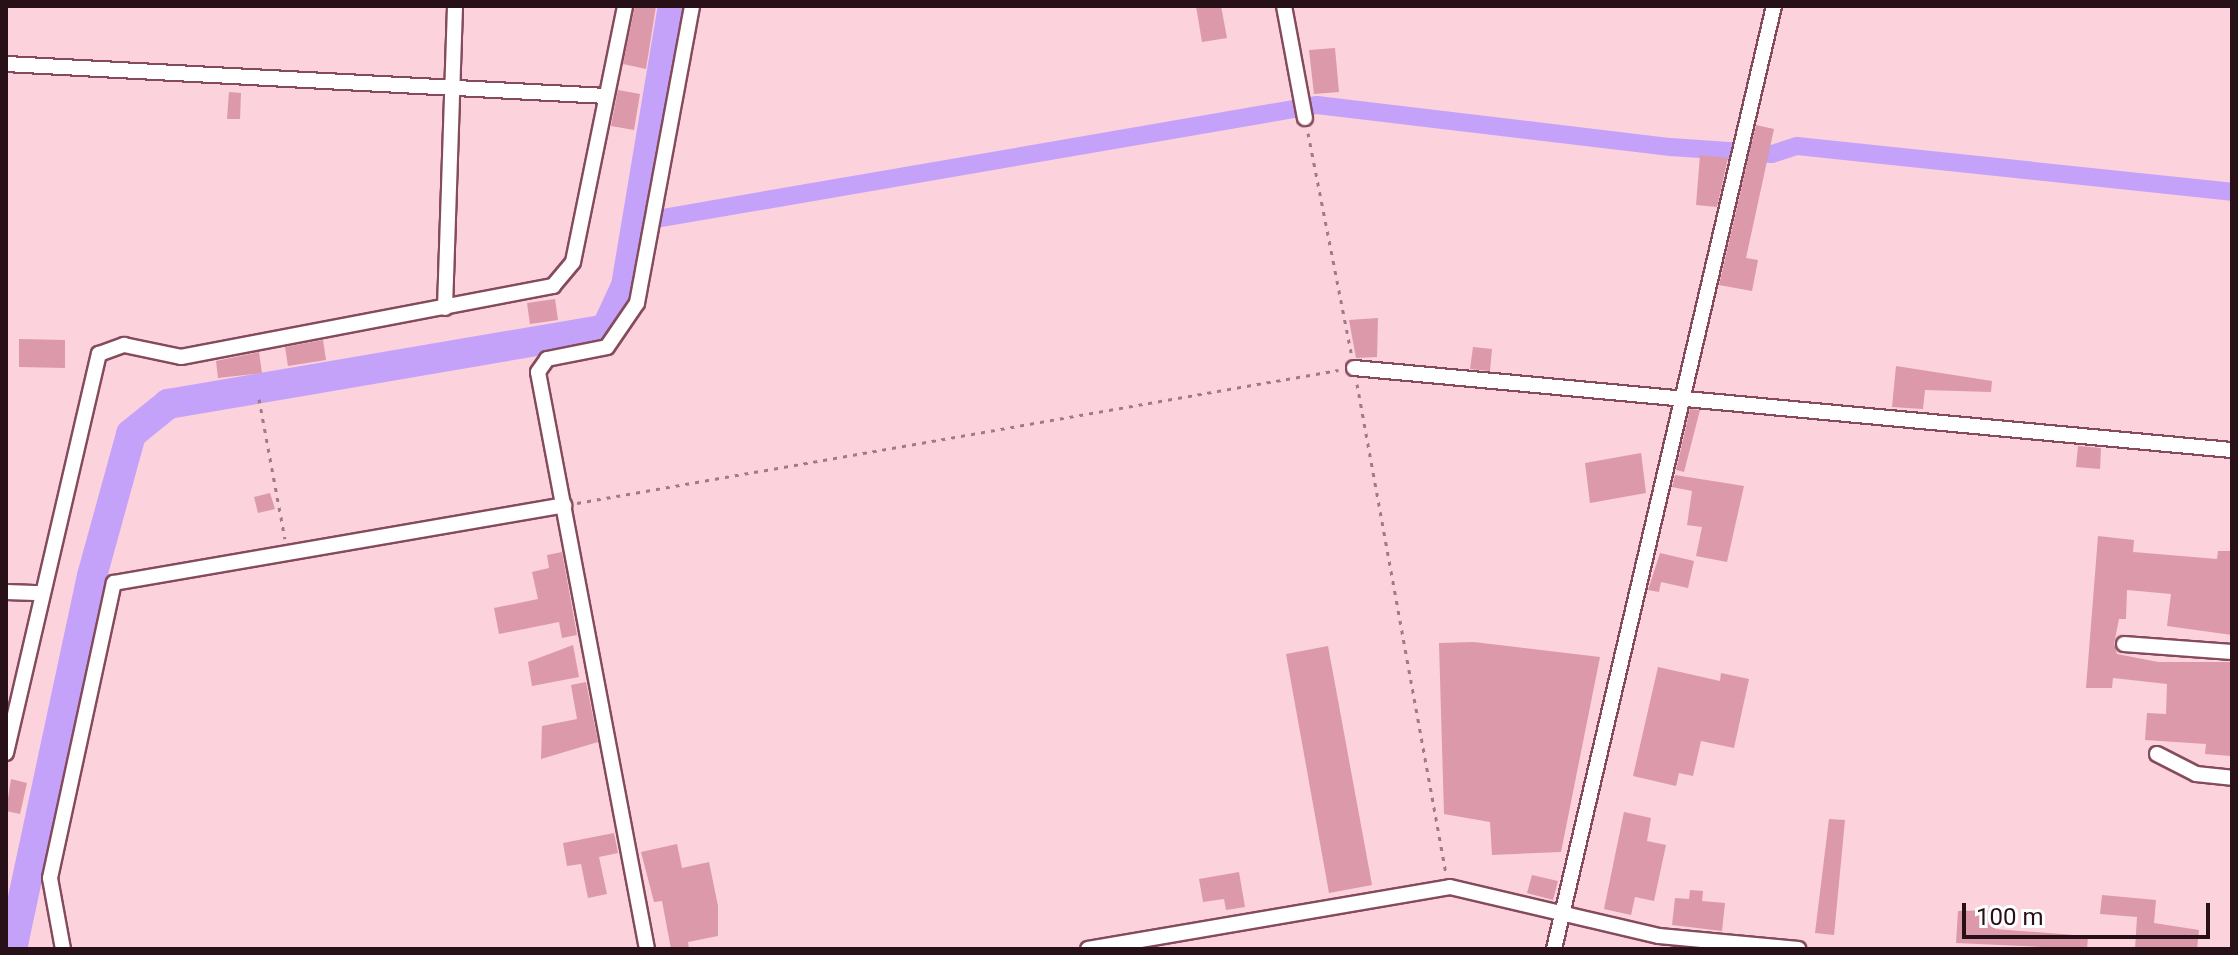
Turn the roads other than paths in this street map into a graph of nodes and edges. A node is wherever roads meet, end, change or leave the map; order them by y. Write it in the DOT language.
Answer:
graph roads {
  1 [pos="455,6"];
  2 [pos="625,6"];
  3 [pos="692,6"];
  4 [pos="1284,6"];
  5 [pos="1774,6"];
  6 [pos="6,64"];
  7 [pos="452,86"];
  8 [pos="606,96"];
  9 [pos="1305,118"];
  10 [pos="445,308"];
  11 [pos="1354,368"];
  12 [pos="1679,398"];
  13 [pos="2232,450"];
  14 [pos="564,505"];
  15 [pos="6,592"];
  16 [pos="42,593"];
  17 [pos="2124,644"];
  18 [pos="2232,652"];
  19 [pos="6,753"];
  20 [pos="2157,754"];
  21 [pos="2232,778"];
  22 [pos="1561,917"];
  23 [pos="63,949"];
  24 [pos="647,949"];
  25 [pos="1088,949"];
  26 [pos="1554,949"];
  27 [pos="1798,949"];
  1 -- 7 [label="street"];
  2 -- 8 [label="street"];
  3 -- 14 [label="street"];
  4 -- 9 [label="street"];
  5 -- 12 [label="street"];
  6 -- 7 [label="street"];
  7 -- 8 [label="street"];
  7 -- 10 [label="street"];
  8 -- 10 [label="street"];
  10 -- 16 [label="street"];
  11 -- 12 [label="street"];
  12 -- 13 [label="street"];
  12 -- 22 [label="street"];
  14 -- 23 [label="street"];
  14 -- 24 [label="street"];
  15 -- 16 [label="street"];
  16 -- 19 [label="street"];
  17 -- 18 [label="street"];
  20 -- 21 [label="street"];
  22 -- 25 [label="street"];
  22 -- 26 [label="street"];
  22 -- 27 [label="street"];
}
